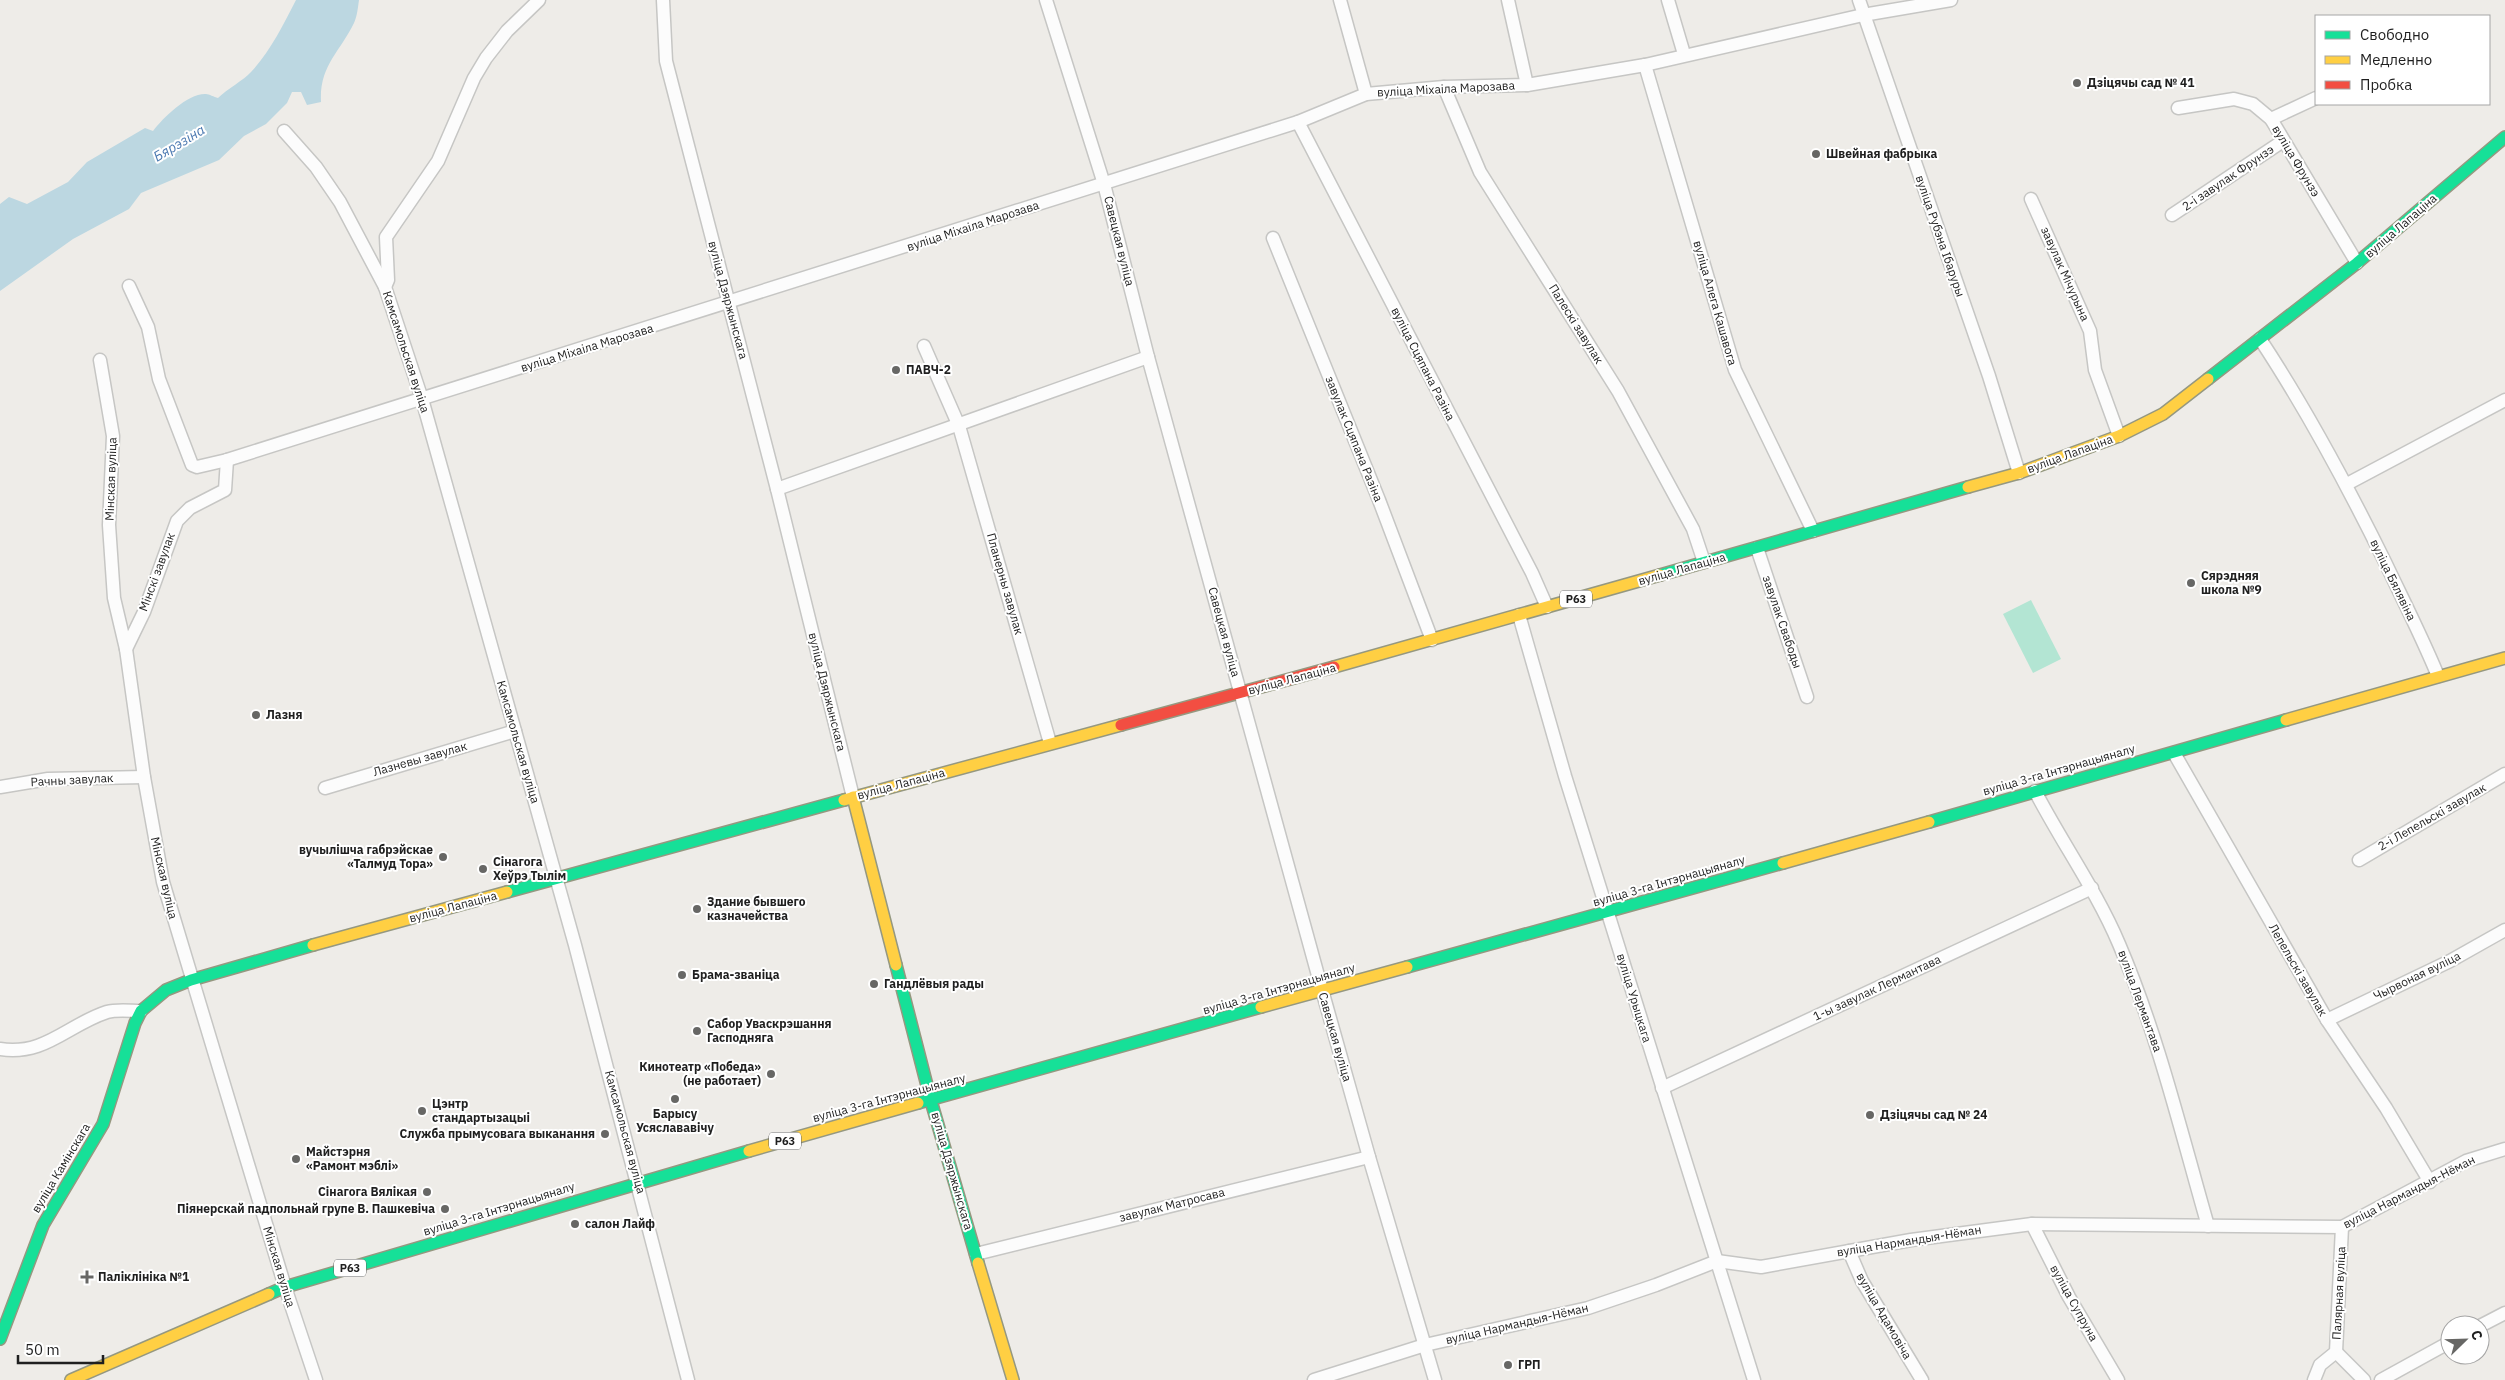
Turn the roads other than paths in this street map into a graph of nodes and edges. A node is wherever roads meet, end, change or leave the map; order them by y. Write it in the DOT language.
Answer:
graph roads {
  1 [pos="539,0"];
  2 [pos="664,0"];
  3 [pos="1046,0"];
  4 [pos="1340,0"];
  5 [pos="1508,0"];
  6 [pos="1668,0"];
  7 [pos="1859,0"];
  8 [pos="1945,1"];
  9 [pos="1863,15"];
  10 [pos="1684,54"];
  11 [pos="1645,65"];
  12 [pos="1528,85"];
  13 [pos="1444,88"];
  14 [pos="1366,94"];
  15 [pos="2315,98"];
  16 [pos="2178,108"];
  17 [pos="2271,119"];
  18 [pos="1298,122"];
  19 [pos="284,131"];
  20 [pos="2505,137"];
  21 [pos="2283,141"];
  22 [pos="1104,184"];
  23 [pos="2031,199"];
  24 [pos="2172,215"];
  25 [pos="1273,238"];
  26 [pos="2358,263"];
  27 [pos="129,286"];
  28 [pos="385,287"];
  29 [pos="728,303"];
  30 [pos="2260,339"];
  31 [pos="924,346"];
  32 [pos="1148,357"];
  33 [pos="100,360"];
  34 [pos="422,399"];
  35 [pos="2505,400"];
  36 [pos="959,426"];
  37 [pos="2119,436"];
  38 [pos="228,460"];
  39 [pos="2019,473"];
  40 [pos="2347,484"];
  41 [pos="777,489"];
  42 [pos="1813,531"];
  43 [pos="1757,548"];
  44 [pos="1704,562"];
  45 [pos="1547,607"];
  46 [pos="1519,615"];
  47 [pos="1432,640"];
  48 [pos="126,649"];
  49 [pos="2505,658"];
  50 [pos="2438,676"];
  51 [pos="1240,693"];
  52 [pos="1807,697"];
  53 [pos="515,731"];
  54 [pos="1050,743"];
  55 [pos="2174,753"];
  56 [pos="2505,774"];
  57 [pos="144,777"];
  58 [pos="0,787"];
  59 [pos="325,788"];
  60 [pos="2035,791"];
  61 [pos="853,797"];
  62 [pos="2358,860"];
  63 [pos="556,878"];
  64 [pos="2092,888"];
  65 [pos="1607,913"];
  66 [pos="2505,930"];
  67 [pos="191,980"];
  68 [pos="1322,990"];
  69 [pos="141,1011"];
  70 [pos="2327,1020"];
  71 [pos="0,1049"];
  72 [pos="1662,1088"];
  73 [pos="931,1101"];
  74 [pos="2505,1149"];
  75 [pos="1368,1157"];
  76 [pos="638,1182"];
  77 [pos="2430,1182"];
  78 [pos="2032,1224"];
  79 [pos="2208,1226"];
  80 [pos="2342,1227"];
  81 [pos="1849,1251"];
  82 [pos="976,1254"];
  83 [pos="1718,1260"];
  84 [pos="285,1287"];
  85 [pos="2505,1313"];
  86 [pos="2490,1321"];
  87 [pos="0,1339"];
  88 [pos="1425,1345"];
  89 [pos="2440,1348"];
  90 [pos="2336,1352"];
  91 [pos="1340,1376"];
  92 [pos="71,1380"];
  93 [pos="316,1380"];
  94 [pos="688,1380"];
  95 [pos="1013,1380"];
  96 [pos="1314,1380"];
  97 [pos="1436,1380"];
  98 [pos="1754,1380"];
  99 [pos="1922,1380"];
  100 [pos="2118,1380"];
  101 [pos="2314,1380"];
  102 [pos="2364,1380"];
  103 [pos="2381,1380"];
  1 -- 28 [label="street"];
  2 -- 29 [label="street, вуліца Дзяржынскага"];
  3 -- 22 [label="street, Савецкая вуліца"];
  4 -- 14 [label="street"];
  5 -- 12 [label="street"];
  6 -- 10 [label="street"];
  7 -- 9 [label="street, вуліца Рубэна Ібаруры"];
  8 -- 9 [label="street, вуліца Міхаіла Марозава"];
  9 -- 10 [label="street, вуліца Міхаіла Марозава"];
  9 -- 39 [label="street, вуліца Рубэна Ібаруры"];
  10 -- 11 [label="street, вуліца Міхаіла Марозава"];
  11 -- 12 [label="street, вуліца Міхаіла Марозава"];
  11 -- 42 [label="street, вуліца Алега Кашавога"];
  12 -- 13 [label="street, вуліца Міхаіла Марозава"];
  13 -- 14 [label="street, вуліца Міхаіла Марозава"];
  13 -- 44 [label="street, Палескі завулак"];
  14 -- 18 [label="street, вуліца Міхаіла Марозава"];
  15 -- 17 [label="street"];
  16 -- 17 [label="street, вуліца Фрунзэ"];
  17 -- 21 [label="street, вуліца Фрунзэ"];
  18 -- 22 [label="street, вуліца Міхаіла Марозава"];
  18 -- 45 [label="street, вуліца Сцяпана Разіна"];
  19 -- 28 [label="street, Камсамольская вуліца"];
  20 -- 26 [label="main road, вуліца Лапаціна / Р63"];
  21 -- 24 [label="street, 2-і завулак Фрунзэ"];
  21 -- 26 [label="street, вуліца Фрунзэ"];
  22 -- 29 [label="street, вуліца Міхаіла Марозава"];
  22 -- 32 [label="street, Савецкая вуліца"];
  23 -- 37 [label="street, завулак Мічурына"];
  25 -- 47 [label="street, завулак Сцяпана Разіна"];
  26 -- 30 [label="main road, вуліца Лапаціна / Р63"];
  27 -- 38 [label="street, вуліца Міхаіла Марозава"];
  28 -- 34 [label="street, Камсамольская вуліца"];
  29 -- 34 [label="street, вуліца Міхаіла Марозава"];
  29 -- 41 [label="street, вуліца Дзяржынскага"];
  30 -- 37 [label="main road, вуліца Лапаціна / Р63"];
  30 -- 40 [label="street, вуліца Бялявіна"];
  31 -- 36 [label="street, Планерны завулак"];
  32 -- 36 [label="street"];
  32 -- 51 [label="street, Савецкая вуліца"];
  33 -- 48 [label="street, Мінская вуліца"];
  34 -- 38 [label="street, вуліца Міхаіла Марозава"];
  34 -- 53 [label="street, Камсамольская вуліца"];
  35 -- 40 [label="street"];
  36 -- 41 [label="street"];
  36 -- 54 [label="street, Планерны завулак"];
  37 -- 39 [label="main road, вуліца Лапаціна / Р63"];
  38 -- 48 [label="street, Мінскі завулак"];
  39 -- 42 [label="main road, вуліца Лапаціна / Р63"];
  40 -- 50 [label="street, вуліца Бялявіна"];
  41 -- 61 [label="street, вуліца Дзяржынскага"];
  42 -- 43 [label="main road, вуліца Лапаціна / Р63"];
  43 -- 44 [label="main road, вуліца Лапаціна / Р63"];
  43 -- 52 [label="street, завулак Свабоды"];
  44 -- 45 [label="main road, вуліца Лапаціна / Р63"];
  45 -- 46 [label="main road, вуліца Лапаціна / Р63"];
  46 -- 47 [label="main road, вуліца Лапаціна / Р63"];
  46 -- 65 [label="street, вуліца Урыцкага"];
  47 -- 51 [label="main road, вуліца Лапаціна / Р63"];
  48 -- 57 [label="street, Мінская вуліца"];
  49 -- 50 [label="main road, вуліца 3-га Інтэрнацыяналу / Р63"];
  50 -- 55 [label="main road, вуліца 3-га Інтэрнацыяналу / Р63"];
  51 -- 54 [label="main road, вуліца Лапаціна / Р63"];
  51 -- 68 [label="street, Савецкая вуліца"];
  53 -- 59 [label="street, Лазневы завулак"];
  53 -- 63 [label="street, Камсамольская вуліца"];
  54 -- 61 [label="main road, вуліца Лапаціна / Р63"];
  55 -- 60 [label="main road, вуліца 3-га Інтэрнацыяналу / Р63"];
  55 -- 70 [label="street, Лепельскі завулак"];
  56 -- 62 [label="street, 2-і Лепельскі завулак"];
  57 -- 58 [label="street, Рачны завулак"];
  57 -- 67 [label="street, Мінская вуліца"];
  60 -- 64 [label="street, вуліца Лермантава"];
  60 -- 65 [label="main road, вуліца 3-га Інтэрнацыяналу / Р63"];
  61 -- 63 [label="main road, вуліца Лапаціна / Р63"];
  61 -- 73 [label="main road, вуліца Дзяржынскага"];
  63 -- 67 [label="main road, вуліца Лапаціна / Р63"];
  63 -- 76 [label="street, Камсамольская вуліца"];
  64 -- 72 [label="street, 1-ы завулак Лермантава"];
  64 -- 79 [label="street, вуліца Лермантава"];
  65 -- 68 [label="main road, вуліца 3-га Інтэрнацыяналу / Р63"];
  65 -- 72 [label="street, вуліца Урыцкага"];
  66 -- 70 [label="street, Чырвоная вуліца"];
  67 -- 69 [label="main road, вуліца Лапаціна / Р63"];
  67 -- 84 [label="street, Мінская вуліца"];
  68 -- 73 [label="main road, вуліца 3-га Інтэрнацыяналу / Р63"];
  68 -- 75 [label="street, Савецкая вуліца"];
  69 -- 71 [label="street"];
  69 -- 87 [label="main road, вуліца Камінскага / Р63"];
  70 -- 77 [label="street, Лепельскі завулак"];
  72 -- 83 [label="street, вуліца Урыцкага"];
  73 -- 76 [label="main road, вуліца 3-га Інтэрнацыяналу / Р63"];
  73 -- 82 [label="main road, вуліца Дзяржынскага"];
  74 -- 77 [label="street, вуліца Нармандыя-Нёман"];
  75 -- 82 [label="street, завулак Матросава"];
  75 -- 88 [label="street, Савецкая вуліца"];
  76 -- 84 [label="main road, вуліца 3-га Інтэрнацыяналу / Р63"];
  76 -- 94 [label="street, Камсамольская вуліца"];
  77 -- 80 [label="street, вуліца Нармандыя-Нёман"];
  78 -- 79 [label="street, вуліца Нармандыя-Нёман"];
  78 -- 81 [label="street, вуліца Нармандыя-Нёман"];
  78 -- 100 [label="street, вуліца Супруна"];
  79 -- 80 [label="street, вуліца Нармандыя-Нёман"];
  80 -- 90 [label="street, Палярная вуліца"];
  81 -- 83 [label="street, вуліца Нармандыя-Нёман"];
  81 -- 99 [label="street, вуліца Адамовіча"];
  82 -- 95 [label="main road, вуліца Дзяржынскага"];
  83 -- 88 [label="street, вуліца Нармандыя-Нёман"];
  83 -- 98 [label="street, вуліца Урыцкага"];
  84 -- 92 [label="main road, вуліца 3-га Інтэрнацыяналу / Р63"];
  84 -- 93 [label="street, Мінская вуліца"];
  85 -- 86 [label="street"];
  88 -- 91 [label="street, вуліца Нармандыя-Нёман"];
  88 -- 97 [label="street, Савецкая вуліца"];
  89 -- 103 [label="street"];
  90 -- 101 [label="street, Палярная вуліца"];
  90 -- 102 [label="street"];
  91 -- 96 [label="street, вуліца Нармандыя-Нёман"];
}
